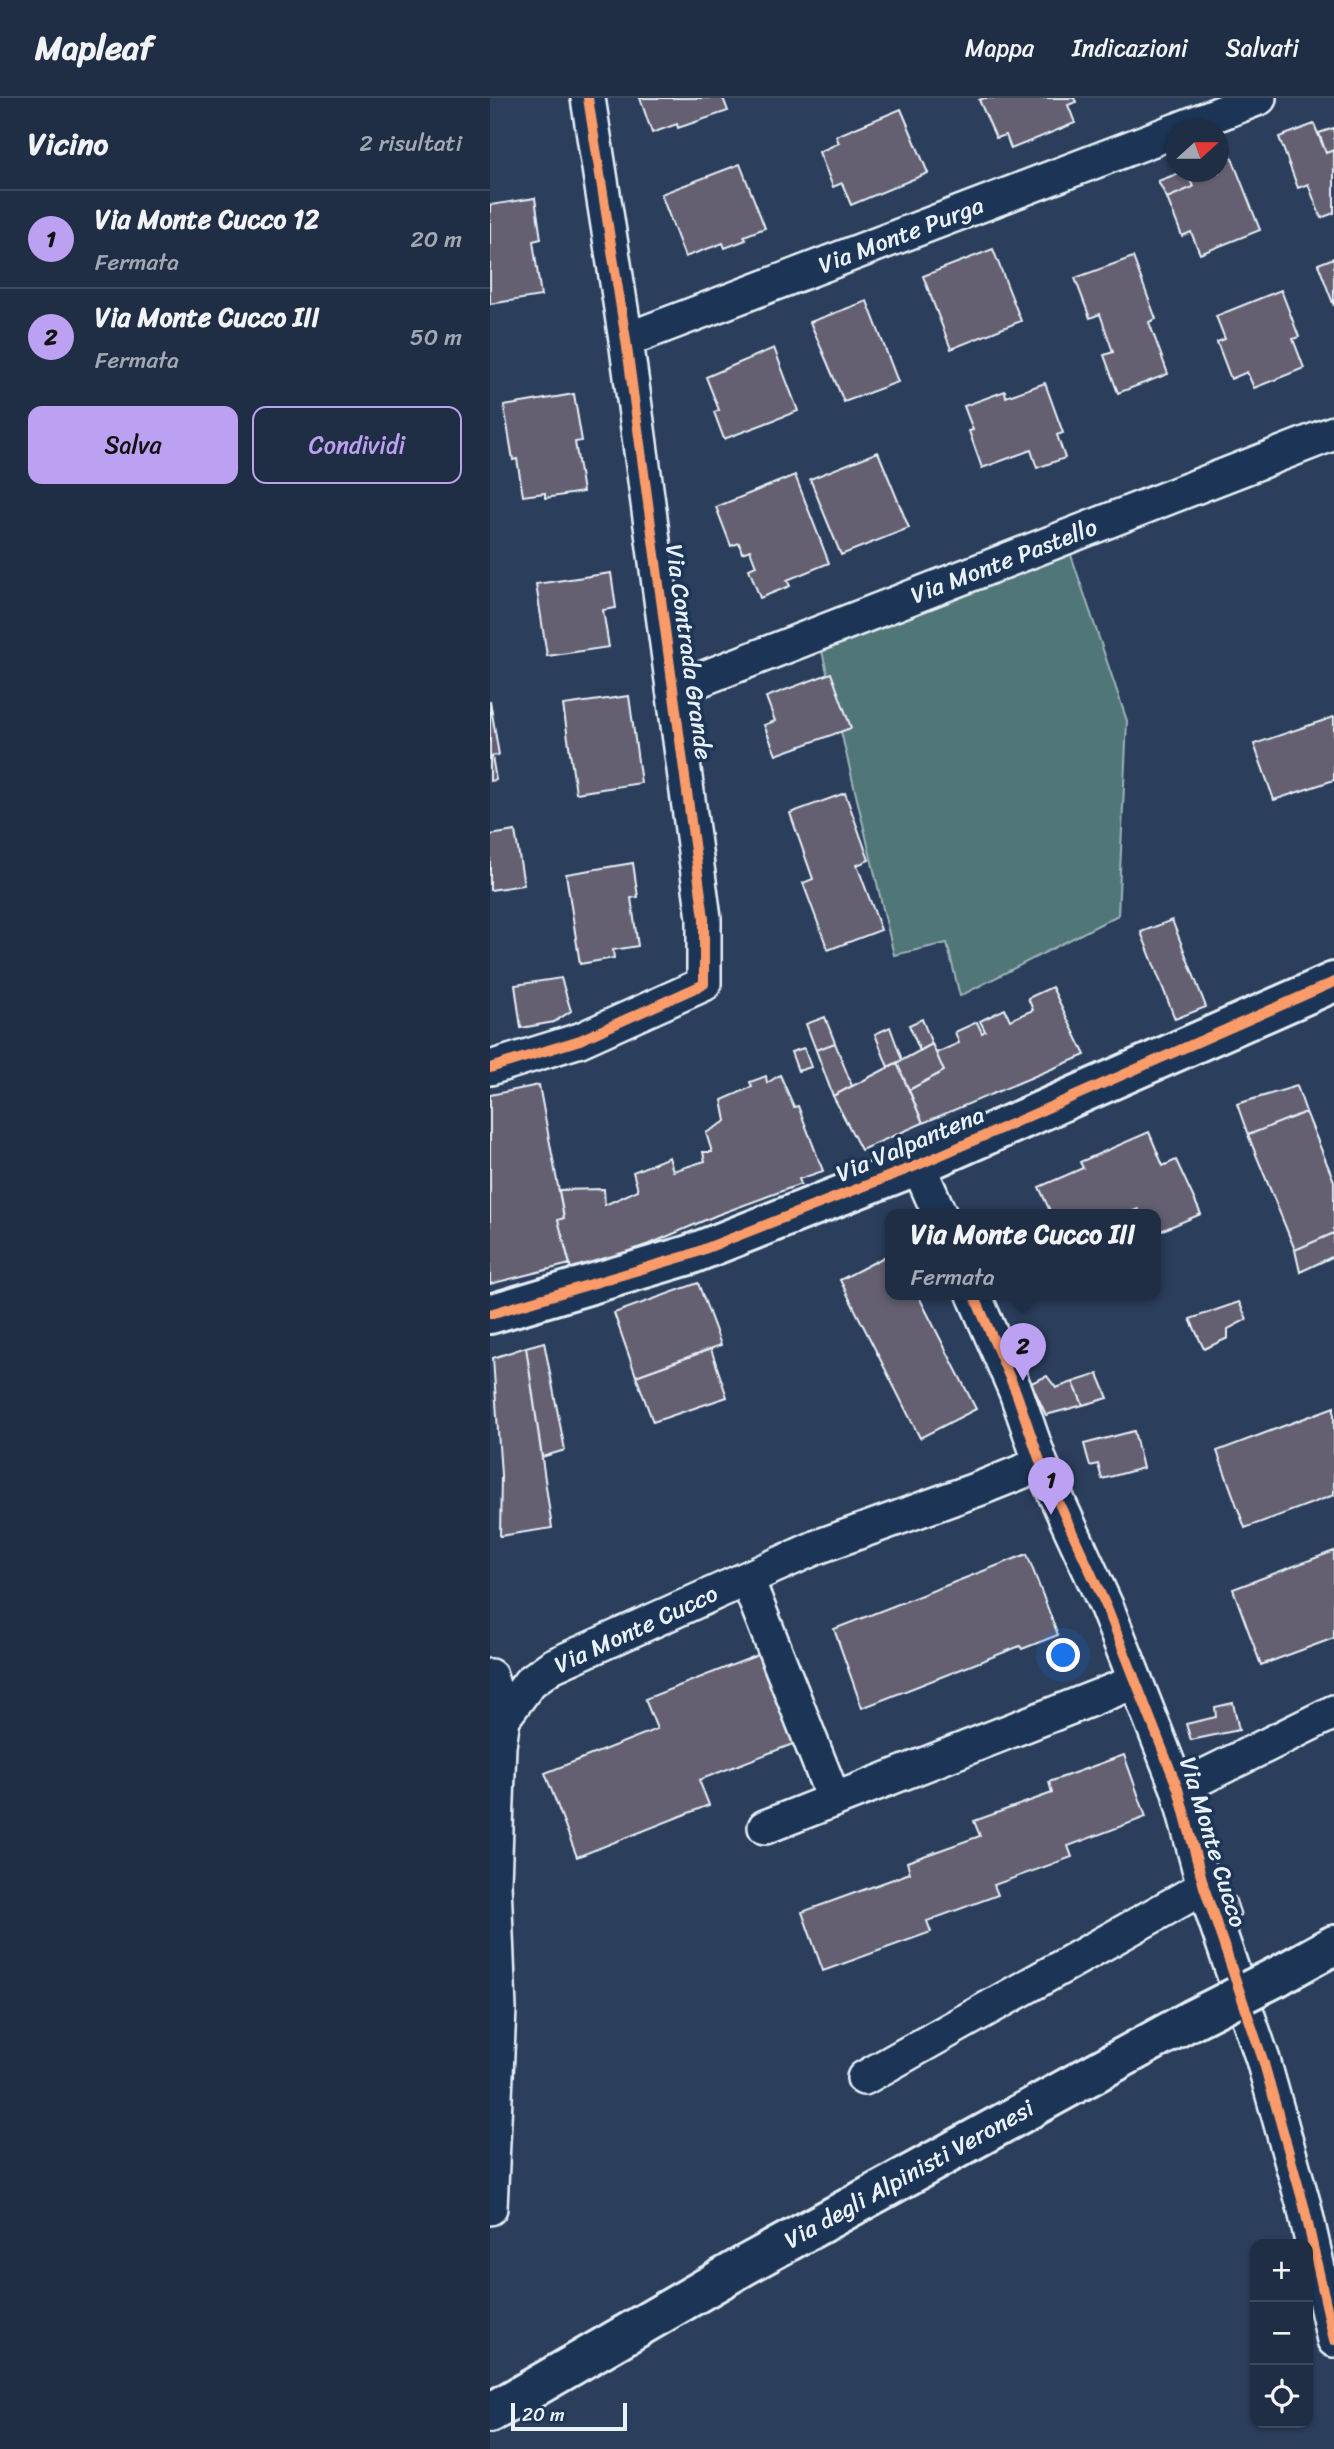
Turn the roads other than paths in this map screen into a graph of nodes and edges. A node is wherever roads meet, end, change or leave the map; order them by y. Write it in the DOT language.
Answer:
graph roads {
  1 [pos="588,98"];
  2 [pos="1259,98"];
  3 [pos="1205,119"];
  4 [pos="1166,134"];
  5 [pos="626,340"];
  6 [pos="1334,433"];
  7 [pos="673,690"];
  8 [pos="1334,982"];
  9 [pos="490,1068"];
  10 [pos="918,1165"];
  11 [pos="937,1209"];
  12 [pos="976,1300"];
  13 [pos="490,1314"];
  14 [pos="1041,1464"];
  15 [pos="747,1579"];
  16 [pos="490,1676"];
  17 [pos="1135,1682"];
  18 [pos="1334,1712"];
  19 [pos="503,1718"];
  20 [pos="1178,1789"];
  21 [pos="834,1800"];
  22 [pos="765,1827"];
  23 [pos="492,1883"];
  24 [pos="1204,1887"];
  25 [pos="1334,1945"];
  26 [pos="864,2078"];
  27 [pos="490,2208"];
  28 [pos="1334,2340"];
  29 [pos="490,2413"];
  1 -- 5 [label="street, Via Contrada Grande"];
  2 -- 3 [label="street, Via Monte Purga"];
  4 -- 5 [label="street, Via Monte Purga"];
  5 -- 7 [label="street, Via Contrada Grande"];
  6 -- 7 [label="street, Via Monte Pastello"];
  7 -- 9 [label="street, Via Contrada Grande"];
  8 -- 10 [label="main road, Via Valpantena"];
  10 -- 11 [label="street"];
  10 -- 13 [label="main road, Via Valpantena"];
  12 -- 14 [label="street, Via Monte Cucco"];
  14 -- 15 [label="street, Via Monte Cucco"];
  14 -- 17 [label="street, Via Monte Cucco"];
  15 -- 19 [label="street, Via Monte Cucco"];
  15 -- 21 [label="street, Via Monte Cucco"];
  16 -- 19 [label="street"];
  17 -- 20 [label="street, Via Monte Cucco"];
  17 -- 21 [label="street"];
  18 -- 20 [label="street, Via Monte Cucco"];
  19 -- 23 [label="street"];
  20 -- 24 [label="street, Via Monte Cucco"];
  21 -- 22 [label="street"];
  23 -- 27 [label="street"];
  24 -- 26 [label="street, Via Monte Cucco"];
  24 -- 28 [label="street, Via Monte Cucco"];
  25 -- 29 [label="main road, Via degli Alpinisti Veronesi, bridge"];
}
